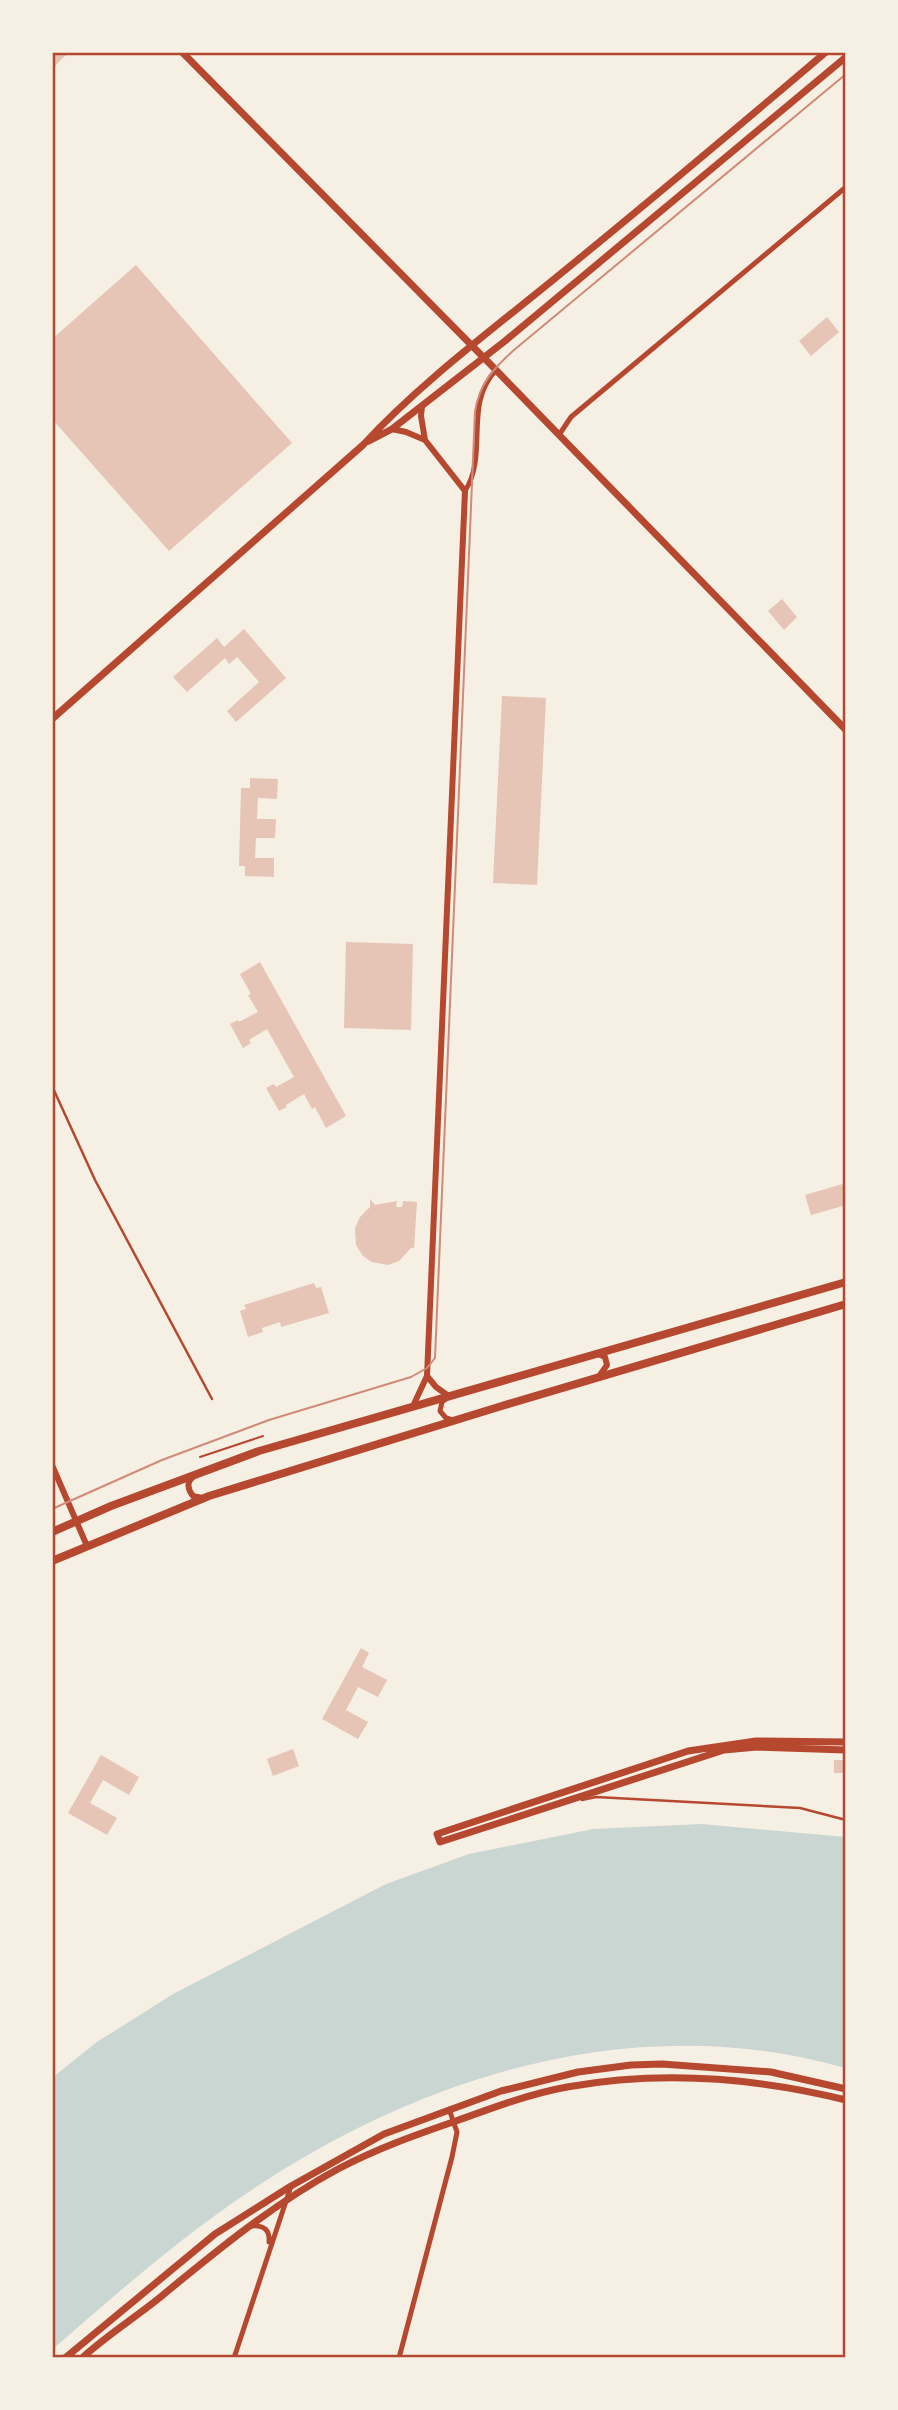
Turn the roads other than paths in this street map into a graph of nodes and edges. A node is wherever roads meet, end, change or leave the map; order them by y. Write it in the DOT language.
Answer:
graph roads {
  1 [pos="182,52"];
  2 [pos="826,52"];
  3 [pos="845,57"];
  4 [pos="845,187"];
  5 [pos="472,346"];
  6 [pos="484,358"];
  7 [pos="496,370"];
  8 [pos="422,407"];
  9 [pos="392,429"];
  10 [pos="559,435"];
  11 [pos="425,440"];
  12 [pos="363,445"];
  13 [pos="465,491"];
  14 [pos="52,719"];
  15 [pos="845,730"];
  16 [pos="52,1086"];
  17 [pos="845,1282"];
  18 [pos="845,1304"];
  19 [pos="592,1354"];
  20 [pos="426,1376"];
  21 [pos="598,1376"];
  22 [pos="450,1397"];
  23 [pos="212,1399"];
  24 [pos="413,1406"];
  25 [pos="456,1420"];
  26 [pos="52,1465"];
  27 [pos="197,1473"];
  28 [pos="55,1476"];
  29 [pos="206,1498"];
  30 [pos="76,1521"];
  31 [pos="52,1532"];
  32 [pos="87,1546"];
  33 [pos="52,1561"];
  34 [pos="845,1742"];
  35 [pos="845,1750"];
  36 [pos="555,1804"];
  37 [pos="845,1820"];
  38 [pos="845,2089"];
  39 [pos="845,2101"];
  40 [pos="449,2109"];
  41 [pos="454,2121"];
  42 [pos="291,2186"];
  43 [pos="285,2202"];
  44 [pos="246,2229"];
  45 [pos="268,2250"];
  46 [pos="65,2357"];
  47 [pos="82,2357"];
  48 [pos="234,2357"];
  49 [pos="400,2357"];
  1 -- 5 [label="main road"];
  2 -- 5 [label="main road"];
  3 -- 6 [label="main road"];
  4 -- 10 [label="street"];
  5 -- 6 [label="main road"];
  5 -- 12 [label="main road"];
  6 -- 7 [label="main road"];
  6 -- 8 [label="main road"];
  7 -- 10 [label="main road"];
  7 -- 13 [label="street"];
  8 -- 9 [label="main road"];
  8 -- 11 [label="street"];
  9 -- 11 [label="street"];
  9 -- 12 [label="main road"];
  10 -- 15 [label="main road"];
  11 -- 13 [label="street"];
  12 -- 14 [label="main road"];
  13 -- 20 [label="street"];
  16 -- 23 [label="lane"];
  17 -- 19 [label="main road"];
  18 -- 21 [label="main road"];
  19 -- 21 [label="street"];
  19 -- 22 [label="main road"];
  20 -- 22 [label="street"];
  20 -- 24 [label="street"];
  21 -- 25 [label="main road"];
  22 -- 24 [label="main road"];
  22 -- 25 [label="street"];
  24 -- 27 [label="main road"];
  25 -- 29 [label="main road"];
  26 -- 28 [label="street"];
  27 -- 29 [label="street"];
  27 -- 30 [label="main road"];
  28 -- 30 [label="street"];
  29 -- 32 [label="main road"];
  30 -- 31 [label="main road"];
  30 -- 32 [label="street"];
  32 -- 33 [label="main road"];
  34 -- 36 [label="main road"];
  35 -- 36 [label="main road"];
  36 -- 37 [label="lane"];
  38 -- 40 [label="main road"];
  39 -- 41 [label="main road"];
  40 -- 41 [label="street"];
  40 -- 42 [label="main road"];
  41 -- 43 [label="main road"];
  41 -- 49 [label="street"];
  42 -- 43 [label="street"];
  42 -- 46 [label="main road"];
  43 -- 44 [label="main road"];
  43 -- 45 [label="street"];
  44 -- 45 [label="street"];
  44 -- 47 [label="main road"];
  45 -- 48 [label="street"];
}
